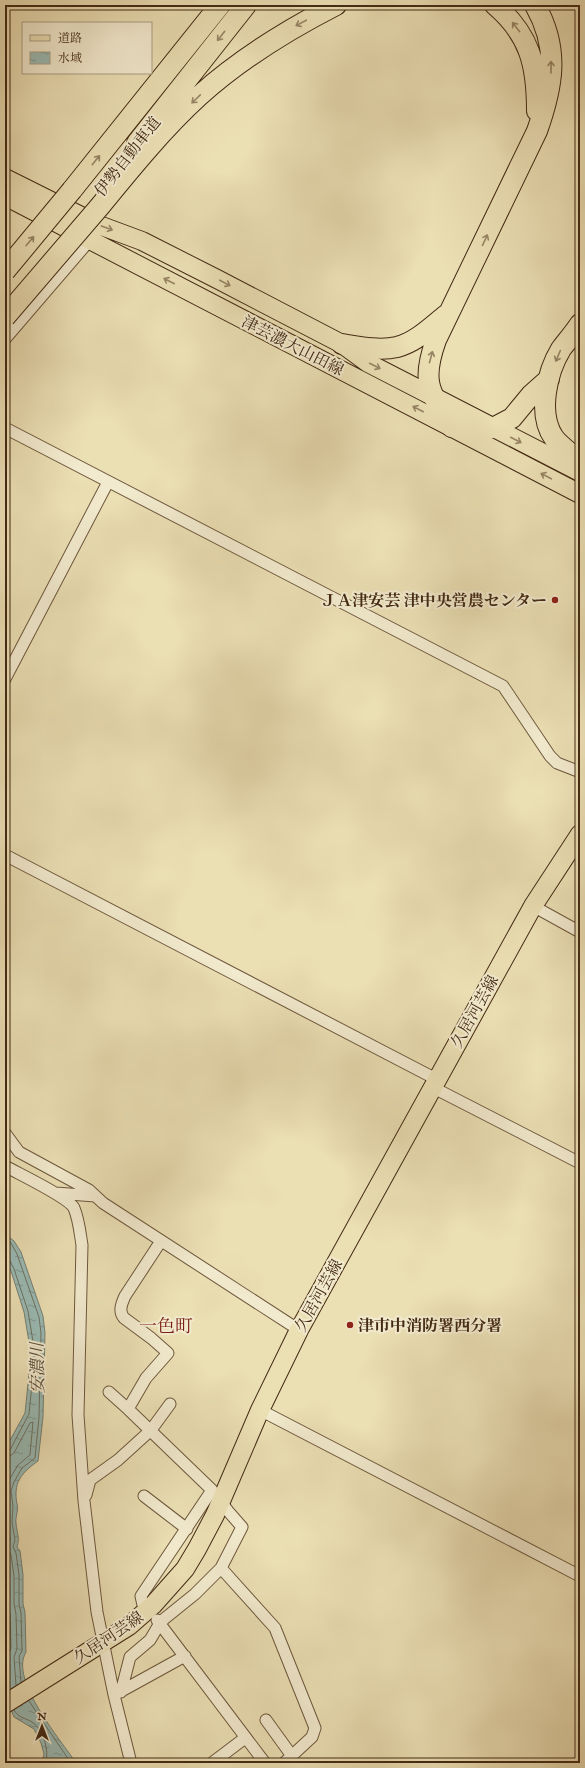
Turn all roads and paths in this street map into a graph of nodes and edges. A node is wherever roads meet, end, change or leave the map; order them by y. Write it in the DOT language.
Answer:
graph roads {
  1 [pos="216,5"];
  2 [pos="220,5"];
  3 [pos="246,5"];
  4 [pos="336,5"];
  5 [pos="495,5"];
  6 [pos="535,5"];
  7 [pos="198,34"];
  8 [pos="538,131"];
  9 [pos="5,178"];
  10 [pos="5,196"];
  11 [pos="97,203"];
  12 [pos="90,240"];
  13 [pos="5,271"];
  14 [pos="5,304"];
  15 [pos="450,311"];
  16 [pos="5,317"];
  17 [pos="580,324"];
  18 [pos="5,339"];
  19 [pos="342,344"];
  20 [pos="549,379"];
  21 [pos="432,395"];
  22 [pos="452,427"];
  23 [pos="5,428"];
  24 [pos="493,428"];
  25 [pos="580,460"];
  26 [pos="580,472"];
  27 [pos="108,482"];
  28 [pos="580,494"];
  29 [pos="5,679"];
  30 [pos="580,772"];
  31 [pos="580,834"];
  32 [pos="5,856"];
  33 [pos="533,906"];
  34 [pos="580,932"];
  35 [pos="434,1083"];
  36 [pos="5,1133"];
  37 [pos="580,1163"];
  38 [pos="5,1166"];
  39 [pos="54,1193"];
  40 [pos="95,1196"];
  41 [pos="161,1241"];
  42 [pos="299,1330"];
  43 [pos="109,1392"];
  44 [pos="170,1404"];
  45 [pos="128,1409"];
  46 [pos="260,1410"];
  47 [pos="150,1430"];
  48 [pos="144,1496"];
  49 [pos="217,1496"];
  50 [pos="84,1501"];
  51 [pos="187,1529"];
  52 [pos="221,1568"];
  53 [pos="580,1576"];
  54 [pos="143,1604"];
  55 [pos="158,1622"];
  56 [pos="102,1643"];
  57 [pos="185,1656"];
  58 [pos="117,1694"];
  59 [pos="5,1704"];
  60 [pos="266,1720"];
  61 [pos="245,1738"];
  62 [pos="288,1759"];
  63 [pos="131,1763"];
  64 [pos="212,1763"];
  65 [pos="265,1763"];
  1 -- 7 [label="highway"];
  2 -- 7 [label="highway, 伊勢自動車道"];
  3 -- 11 [label="highway, 伊勢自動車道, one-way"];
  4 -- 11 [label="highway, one-way"];
  8 -- 5 [label="highway, one-way"];
  8 -- 6 [label="highway, one-way"];
  13 -- 7 [label="highway, 伊勢自動車道, one-way, bridge"];
  15 -- 8 [label="highway, one-way"];
  9 -- 19 [label="main road, 津芸濃大山田線, one-way"];
  10 -- 12 [label="main road, 津芸濃大山田線"];
  11 -- 14 [label="highway, 伊勢自動車道"];
  11 -- 16 [label="highway, bridge"];
  12 -- 18 [label="street"];
  22 -- 12 [label="main road, 津芸濃大山田線, one-way"];
  15 -- 19 [label="highway"];
  21 -- 15 [label="highway, one-way"];
  17 -- 20 [label="highway, one-way"];
  19 -- 21 [label="main road, 津芸濃大山田線, one-way"];
  20 -- 24 [label="highway"];
  20 -- 25 [label="highway"];
  21 -- 22 [label="highway"];
  21 -- 24 [label="main road, 津芸濃大山田線"];
  22 -- 24 [label="highway"];
  28 -- 22 [label="main road, 津芸濃大山田線, one-way"];
  23 -- 27 [label="street"];
  24 -- 26 [label="main road, 津芸濃大山田線, one-way"];
  27 -- 29 [label="street"];
  27 -- 30 [label="street"];
  31 -- 33 [label="main road, 久居河芸線"];
  32 -- 35 [label="street"];
  33 -- 34 [label="street"];
  33 -- 35 [label="main road, 久居河芸線"];
  35 -- 37 [label="street"];
  35 -- 42 [label="main road, 久居河芸線"];
  36 -- 40 [label="street"];
  38 -- 39 [label="street"];
  39 -- 40 [label="street"];
  39 -- 50 [label="street"];
  40 -- 41 [label="street"];
  41 -- 42 [label="street"];
  41 -- 45 [label="street"];
  42 -- 46 [label="main road, 久居河芸線"];
  43 -- 45 [label="street"];
  44 -- 47 [label="street"];
  45 -- 47 [label="street"];
  46 -- 49 [label="main road, 久居河芸線"];
  46 -- 53 [label="street"];
  47 -- 49 [label="street"];
  47 -- 50 [label="street"];
  48 -- 51 [label="street"];
  49 -- 51 [label="street"];
  49 -- 52 [label="street"];
  49 -- 56 [label="main road, 久居河芸線"];
  50 -- 56 [label="street"];
  51 -- 54 [label="street"];
  52 -- 55 [label="street"];
  52 -- 62 [label="street"];
  55 -- 57 [label="street"];
  55 -- 58 [label="street"];
  56 -- 58 [label="street"];
  56 -- 59 [label="main road, 久居河芸線"];
  57 -- 58 [label="street"];
  57 -- 61 [label="street"];
  58 -- 63 [label="street"];
  60 -- 62 [label="street"];
  61 -- 64 [label="street"];
  61 -- 65 [label="street"];
}
